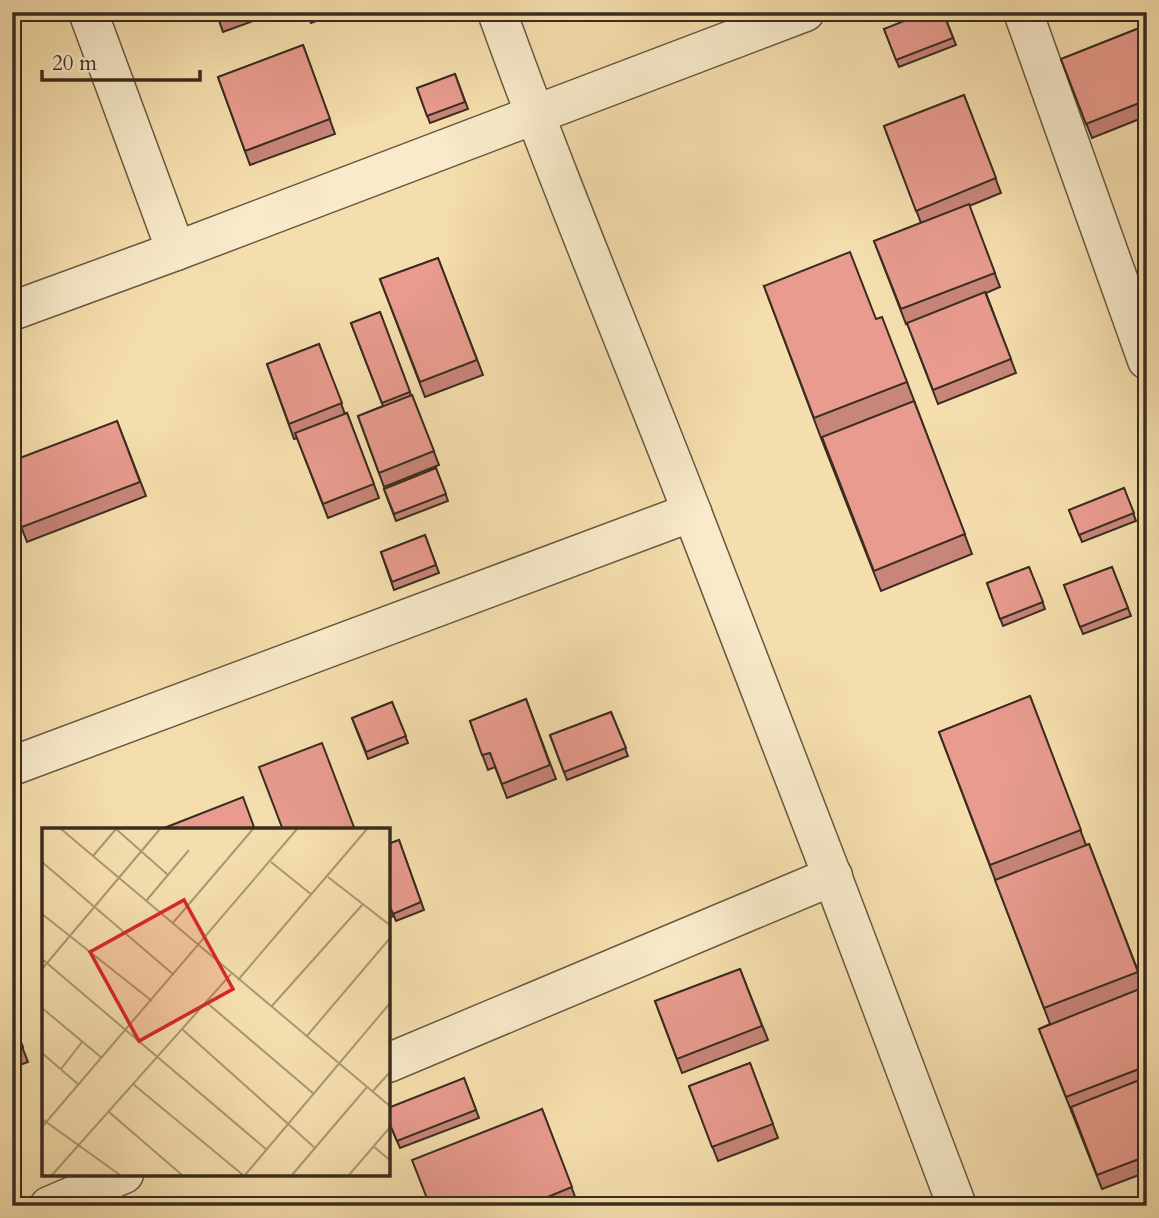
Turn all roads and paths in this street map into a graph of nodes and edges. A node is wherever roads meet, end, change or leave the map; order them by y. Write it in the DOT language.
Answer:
graph roads {
  1 [pos="88,12"];
  2 [pos="497,12"];
  3 [pos="805,12"];
  4 [pos="1023,12"];
  5 [pos="534,115"];
  6 [pos="176,251"];
  7 [pos="12,311"];
  8 [pos="1145,347"];
  9 [pos="692,512"];
  10 [pos="12,766"];
  11 [pos="833,876"];
  12 [pos="390,1062"];
  13 [pos="119,1176"];
  14 [pos="49,1206"];
  15 [pos="957,1206"];
  1 -- 6 [label="street"];
  2 -- 5 [label="street"];
  3 -- 5 [label="street"];
  4 -- 8 [label="street"];
  5 -- 6 [label="street"];
  5 -- 9 [label="street"];
  6 -- 7 [label="street"];
  9 -- 10 [label="street"];
  9 -- 11 [label="street"];
  11 -- 12 [label="street"];
  11 -- 15 [label="street"];
  13 -- 14 [label="street"];
}
